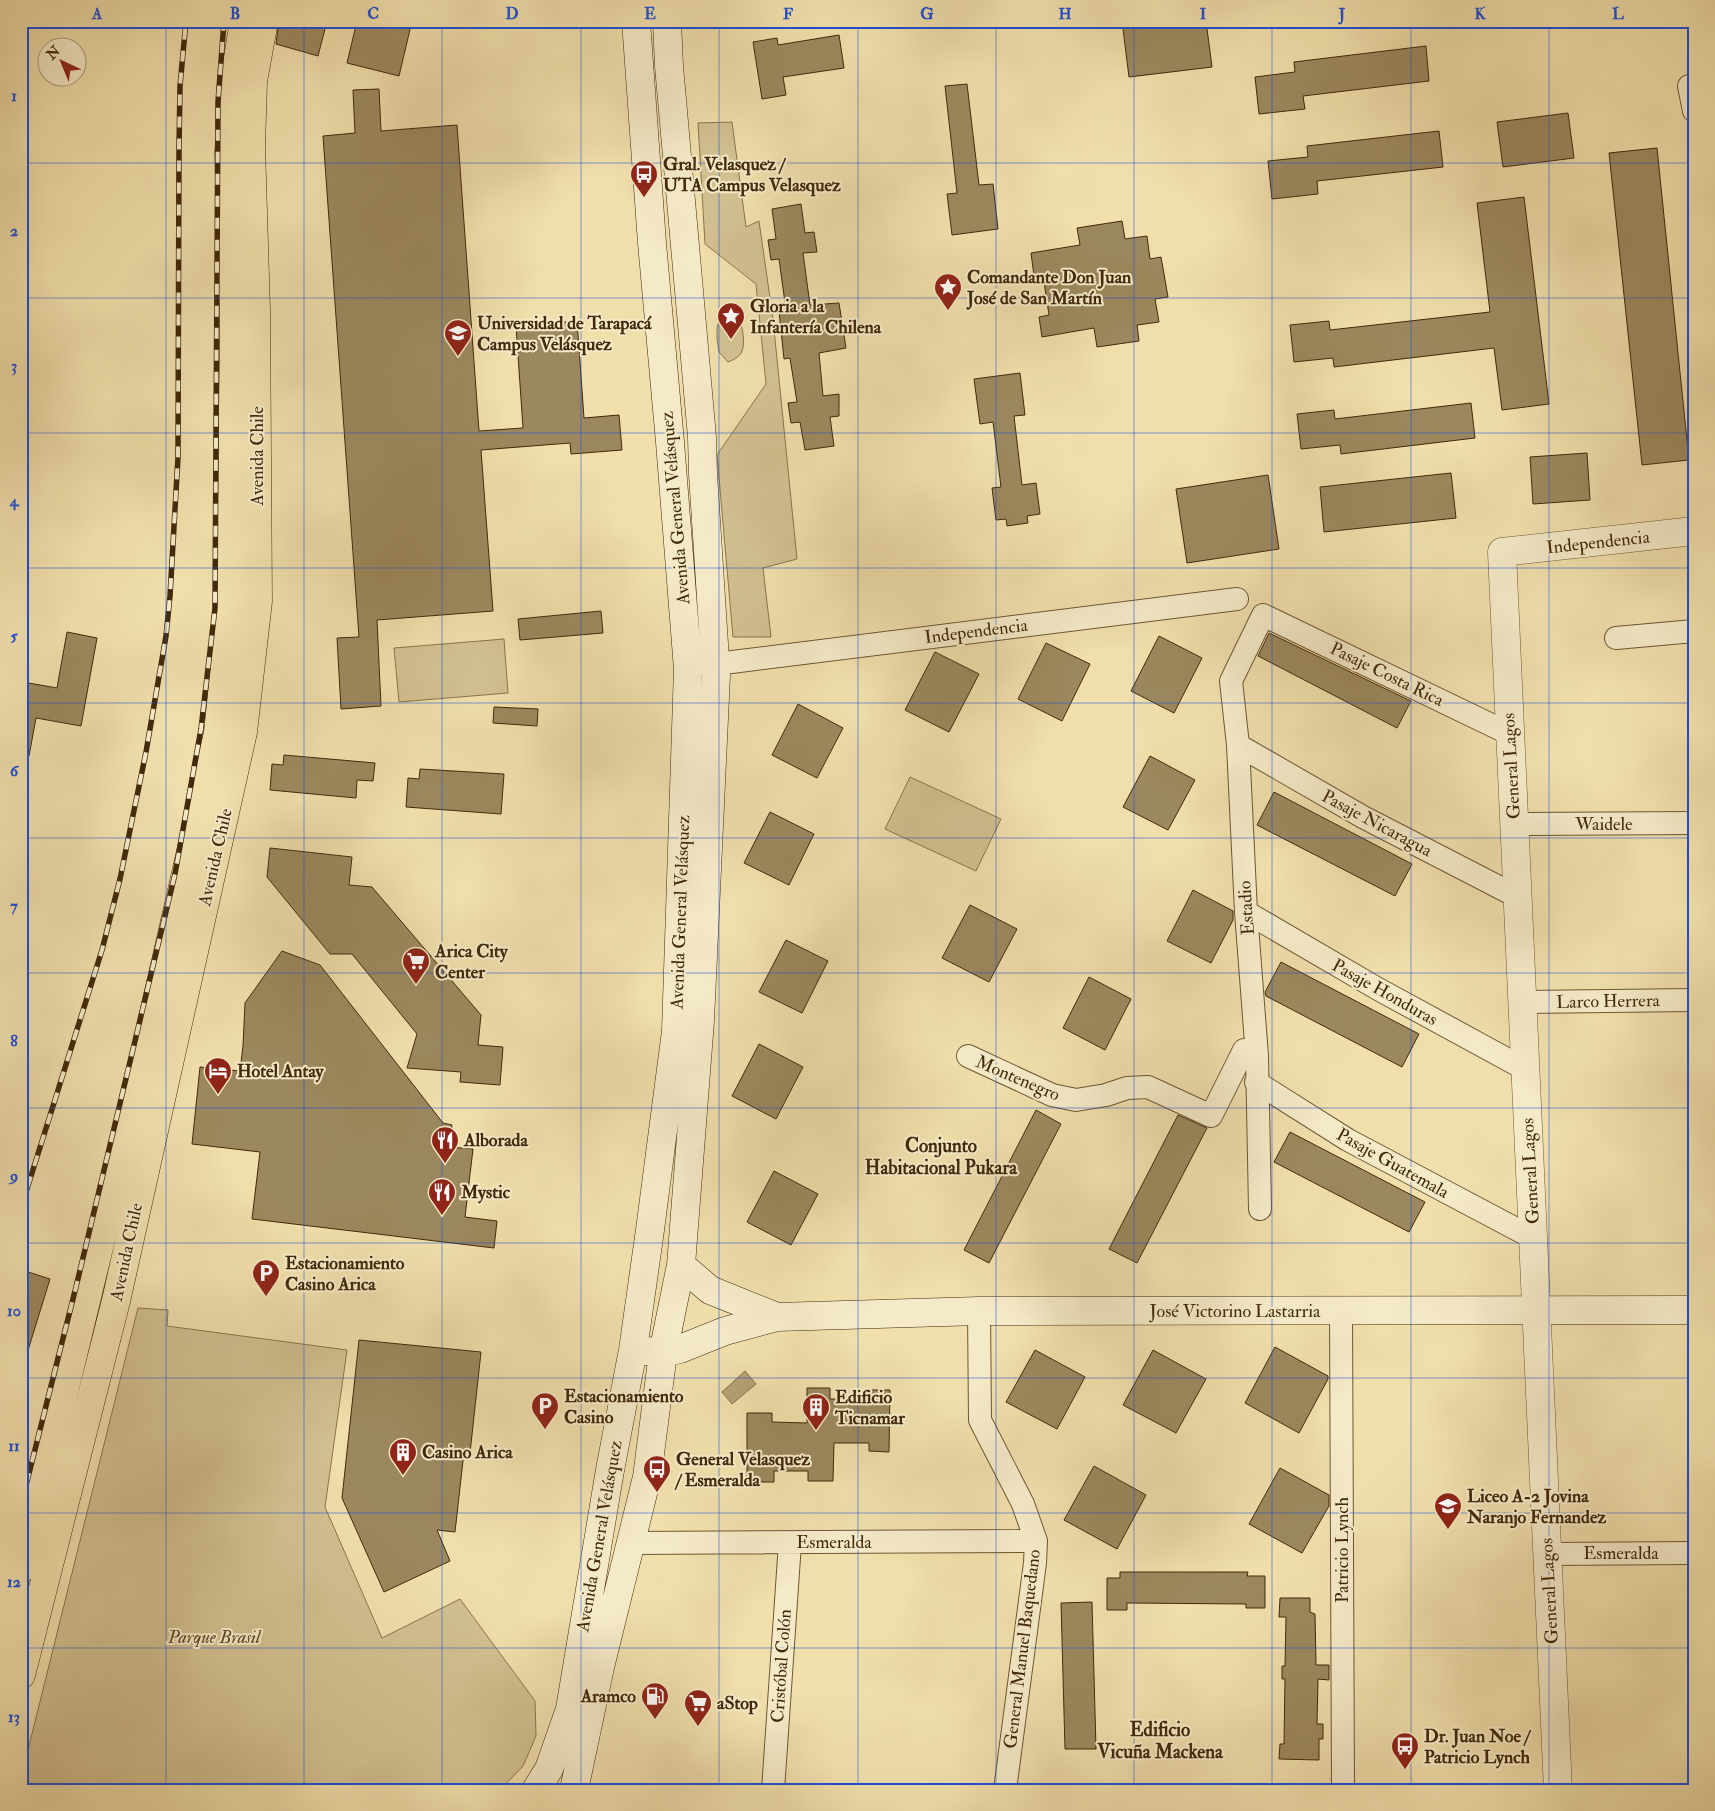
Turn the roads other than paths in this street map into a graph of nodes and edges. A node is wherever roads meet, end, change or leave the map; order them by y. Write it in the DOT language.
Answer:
graph roads {
  1 [pos="244,21"];
  2 [pos="264,21"];
  3 [pos="636,21"];
  4 [pos="667,21"];
  5 [pos="1689,86"];
  6 [pos="1694,110"];
  7 [pos="1694,531"];
  8 [pos="1502,552"];
  9 [pos="1237,599"];
  10 [pos="1263,615"];
  11 [pos="242,624"];
  12 [pos="1694,630"];
  13 [pos="1616,638"];
  14 [pos="716,664"];
  15 [pos="1510,734"];
  16 [pos="1238,745"];
  17 [pos="1694,823"];
  18 [pos="1514,824"];
  19 [pos="1518,897"];
  20 [pos="1246,912"];
  21 [pos="1694,1000"];
  22 [pos="1522,1002"];
  23 [pos="968,1056"];
  24 [pos="1257,1056"];
  25 [pos="1525,1069"];
  26 [pos="1256,1082"];
  27 [pos="1260,1209"];
  28 [pos="1533,1238"];
  29 [pos="99,1249"];
  30 [pos="126,1253"];
  31 [pos="680,1265"];
  32 [pos="1342,1310"];
  33 [pos="1694,1310"];
  34 [pos="979,1311"];
  35 [pos="1536,1311"];
  36 [pos="777,1317"];
  37 [pos="633,1350"];
  38 [pos="663,1353"];
  39 [pos="1036,1541"];
  40 [pos="790,1542"];
  41 [pos="632,1544"];
  42 [pos="1694,1553"];
  43 [pos="1548,1554"];
  44 [pos="21,1569"];
  45 [pos="21,1675"];
  46 [pos="536,1790"];
  47 [pos="574,1790"];
  48 [pos="773,1790"];
  49 [pos="1005,1790"];
  50 [pos="1344,1790"];
  51 [pos="1558,1790"];
  1 -- 11 [label="main road, Avenida Chile"];
  2 -- 11 [label="main road, Avenida Chile"];
  3 -- 37 [label="main road, Avenida General Velásquez"];
  4 -- 14 [label="main road, Avenida General Velásquez"];
  5 -- 6 [label="street"];
  7 -- 8 [label="main road, Independencia"];
  8 -- 15 [label="main road, General Lagos"];
  9 -- 14 [label="street, Independencia"];
  10 -- 15 [label="street, Pasaje Costa Rica"];
  10 -- 16 [label="street, Estadio"];
  11 -- 29 [label="main road, Avenida Chile"];
  11 -- 30 [label="main road, Avenida Chile"];
  12 -- 13 [label="street"];
  14 -- 31 [label="main road, Avenida General Velásquez"];
  15 -- 18 [label="main road, General Lagos"];
  16 -- 19 [label="street, Pasaje Nicaragua"];
  16 -- 20 [label="street, Estadio"];
  17 -- 18 [label="street, Waidele"];
  18 -- 19 [label="main road, General Lagos"];
  19 -- 22 [label="main road, General Lagos"];
  20 -- 24 [label="street, Estadio"];
  20 -- 25 [label="street, Pasaje Honduras"];
  21 -- 22 [label="street, Larco Herrera"];
  22 -- 25 [label="main road, General Lagos"];
  23 -- 24 [label="street, Montenegro"];
  24 -- 26 [label="street, Estadio"];
  25 -- 28 [label="main road, General Lagos"];
  26 -- 27 [label="street, Estadio"];
  26 -- 28 [label="street, Pasaje Guatemala"];
  28 -- 35 [label="main road, General Lagos"];
  29 -- 30 [label="main road"];
  29 -- 44 [label="main road, Avenida Chile"];
  30 -- 45 [label="main road, Avenida Chile"];
  31 -- 36 [label="main road, José Victorino Lastarria"];
  31 -- 38 [label="main road, Avenida General Velásquez"];
  32 -- 34 [label="main road, José Victorino Lastarria"];
  32 -- 35 [label="main road, José Victorino Lastarria"];
  32 -- 50 [label="street, Patricio Lynch"];
  33 -- 35 [label="main road, José Victorino Lastarria"];
  34 -- 36 [label="main road, José Victorino Lastarria"];
  34 -- 39 [label="street, General Manuel Baquedano"];
  35 -- 43 [label="main road, General Lagos"];
  36 -- 38 [label="main road, José Victorino Lastarria"];
  37 -- 38 [label="main road, José Victorino Lastarria"];
  37 -- 46 [label="main road, Avenida General Velásquez"];
  38 -- 41 [label="main road, Avenida General Velásquez"];
  39 -- 40 [label="street, Esmeralda"];
  39 -- 49 [label="street, General Manuel Baquedano"];
  40 -- 41 [label="street, Esmeralda"];
  40 -- 48 [label="street, Cristóbal Colón"];
  41 -- 47 [label="main road, Avenida General Velásquez"];
  42 -- 43 [label="street, Esmeralda"];
  43 -- 51 [label="main road, General Lagos"];
}
